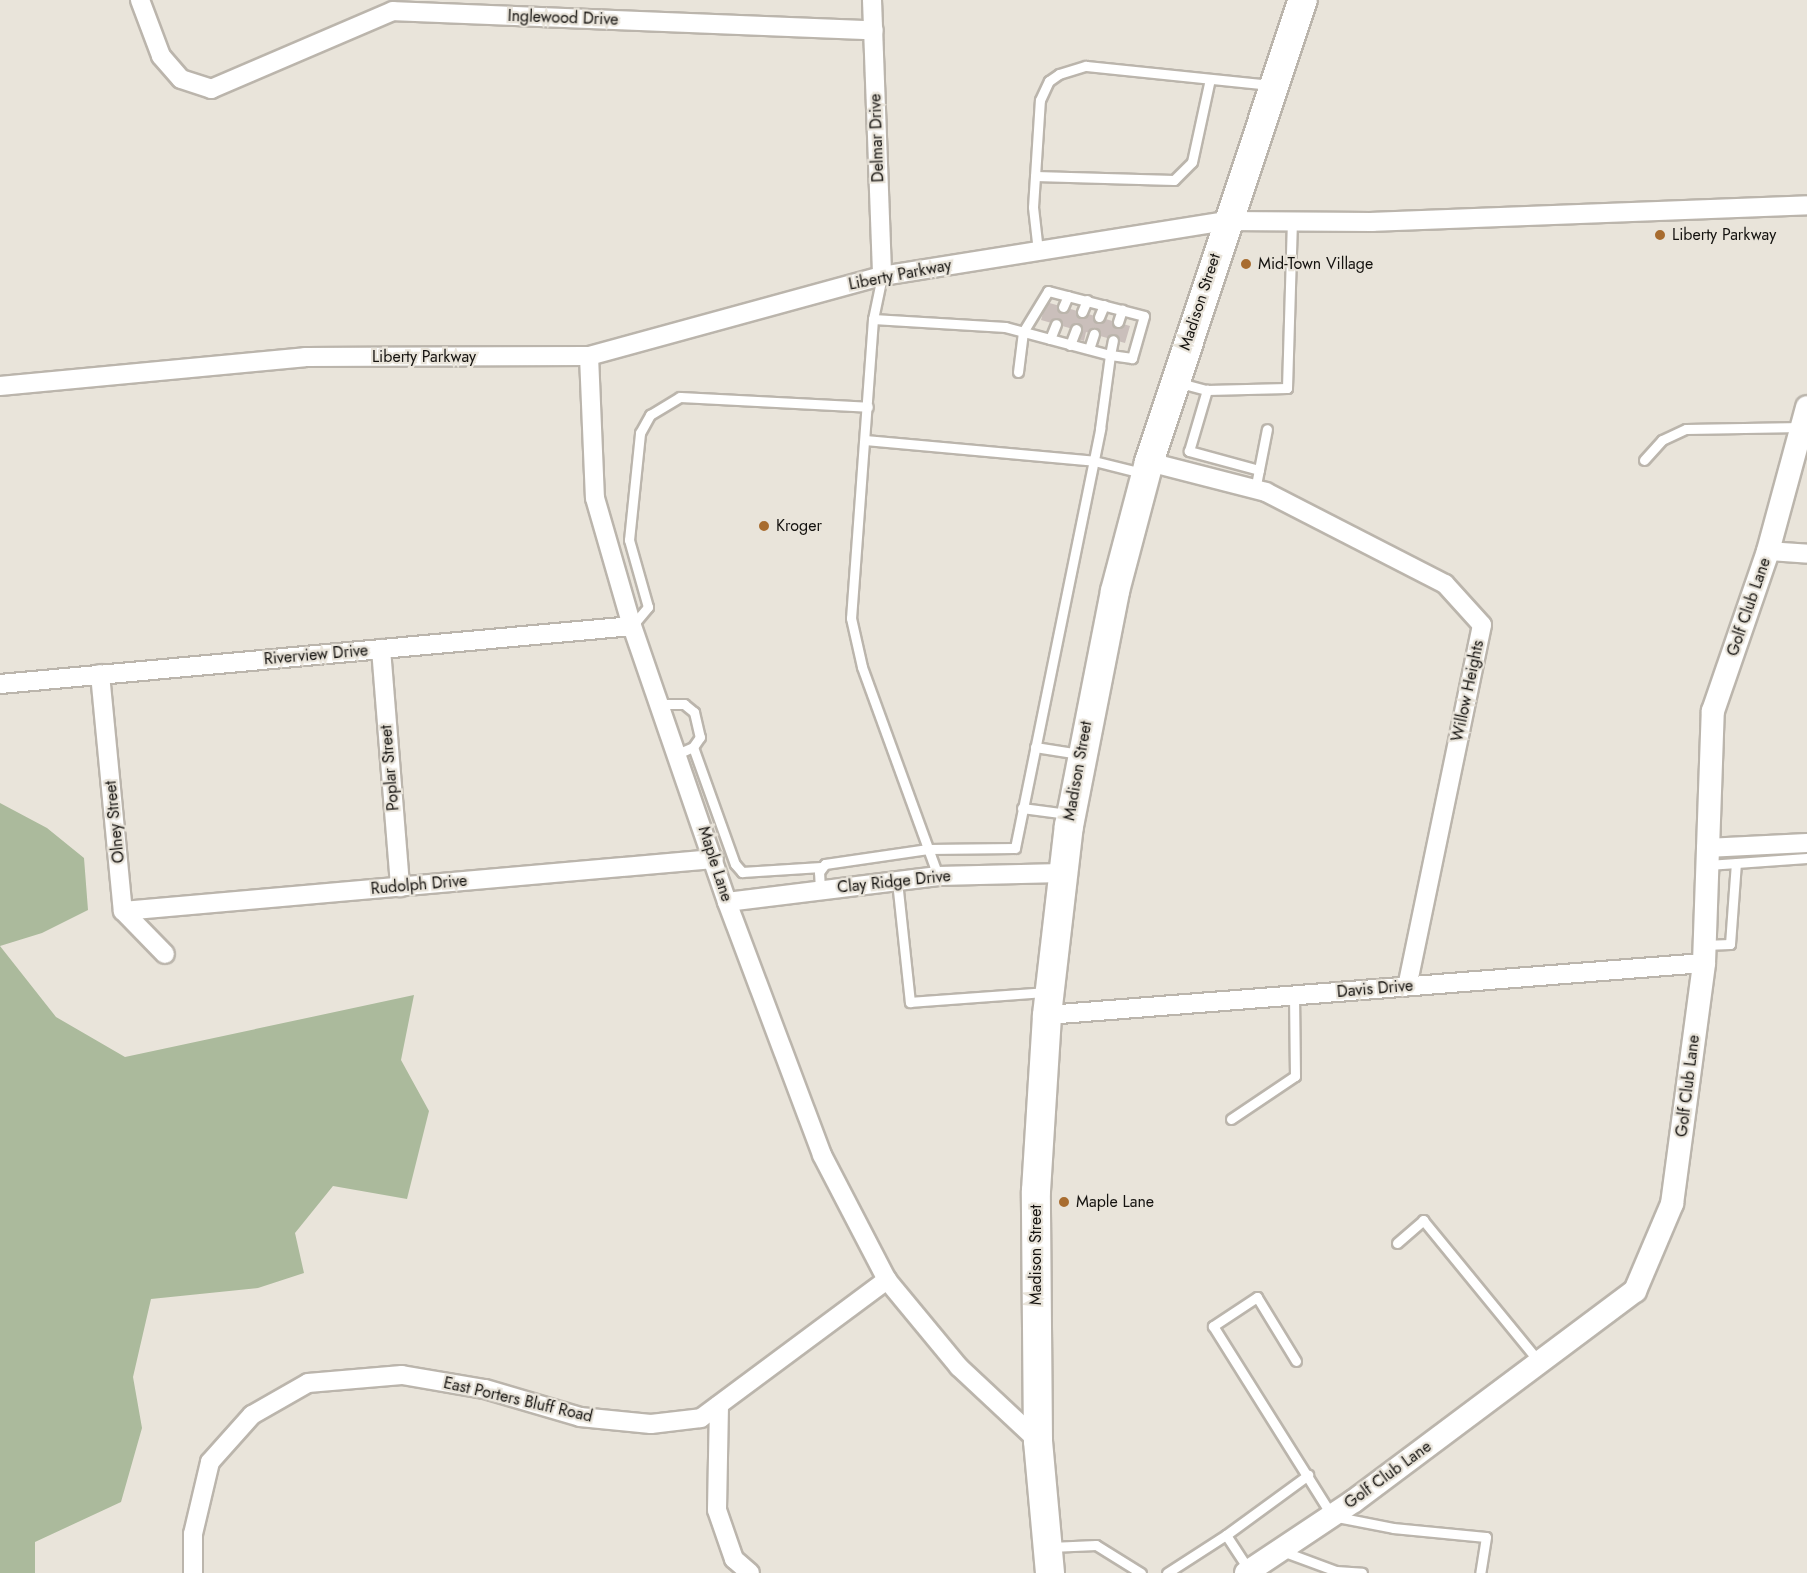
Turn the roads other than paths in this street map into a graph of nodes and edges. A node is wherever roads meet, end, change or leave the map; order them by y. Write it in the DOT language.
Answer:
graph roads {
  1 [pos="140,0"];
  2 [pos="872,0"];
  3 [pos="1303,0"];
  4 [pos="874,30"];
  5 [pos="1210,79"];
  6 [pos="1274,86"];
  7 [pos="1035,176"];
  8 [pos="1807,205"];
  9 [pos="1227,221"];
  10 [pos="1292,222"];
  11 [pos="1038,251"];
  12 [pos="882,276"];
  13 [pos="1068,296"];
  14 [pos="1087,300"];
  15 [pos="1104,305"];
  16 [pos="1063,307"];
  17 [pos="1122,310"];
  18 [pos="1082,312"];
  19 [pos="1099,317"];
  20 [pos="873,319"];
  21 [pos="1118,322"];
  22 [pos="1056,324"];
  23 [pos="1076,329"];
  24 [pos="1023,332"];
  25 [pos="1094,334"];
  26 [pos="1050,339"];
  27 [pos="1113,340"];
  28 [pos="1070,345"];
  29 [pos="1089,350"];
  30 [pos="1110,355"];
  31 [pos="589,356"];
  32 [pos="1018,372"];
  33 [pos="1174,382"];
  34 [pos="0,386"];
  35 [pos="1207,390"];
  36 [pos="868,407"];
  37 [pos="1804,417"];
  38 [pos="1267,429"];
  39 [pos="865,440"];
  40 [pos="1200,454"];
  41 [pos="1644,460"];
  42 [pos="1094,461"];
  43 [pos="1147,468"];
  44 [pos="1259,470"];
  45 [pos="1194,474"];
  46 [pos="1255,490"];
  47 [pos="1768,552"];
  48 [pos="1807,554"];
  49 [pos="632,626"];
  50 [pos="381,649"];
  51 [pos="100,674"];
  52 [pos="0,684"];
  53 [pos="660,704"];
  54 [pos="1035,747"];
  55 [pos="685,751"];
  56 [pos="1081,754"];
  57 [pos="1022,808"];
  58 [pos="1071,814"];
  59 [pos="1807,843"];
  60 [pos="928,849"];
  61 [pos="1706,856"];
  62 [pos="1807,858"];
  63 [pos="714,859"];
  64 [pos="1736,863"];
  65 [pos="820,867"];
  66 [pos="1062,873"];
  67 [pos="938,876"];
  68 [pos="897,881"];
  69 [pos="400,887"];
  70 [pos="820,890"];
  71 [pos="727,902"];
  72 [pos="123,911"];
  73 [pos="165,954"];
  74 [pos="1704,954"];
  75 [pos="1407,986"];
  76 [pos="1294,996"];
  77 [pos="1048,1003"];
  78 [pos="1231,1119"];
  79 [pos="1397,1243"];
  80 [pos="887,1280"];
  81 [pos="1296,1361"];
  82 [pos="1540,1363"];
  83 [pos="719,1405"];
  84 [pos="1038,1441"];
  85 [pos="1308,1475"];
  86 [pos="1332,1516"];
  87 [pos="1226,1535"];
  88 [pos="1280,1551"];
  89 [pos="1049,1560"];
  90 [pos="1248,1572"];
  91 [pos="193,1573"];
  92 [pos="750,1573"];
  93 [pos="1141,1573"];
  94 [pos="1167,1573"];
  95 [pos="1362,1573"];
  96 [pos="1480,1573"];
  1 -- 4 [label="street, Inglewood Drive"];
  2 -- 4 [label="street, Delmar Drive"];
  3 -- 6 [label="main road, Madison Street"];
  4 -- 12 [label="street, Delmar Drive"];
  5 -- 6 [label="lane"];
  5 -- 7 [label="lane"];
  5 -- 7 [label="lane"];
  6 -- 9 [label="main road, Madison Street"];
  7 -- 11 [label="lane"];
  8 -- 10 [label="street, Liberty Parkway"];
  9 -- 10 [label="street, Liberty Parkway"];
  9 -- 11 [label="street, Liberty Parkway"];
  9 -- 33 [label="main road, Madison Street"];
  10 -- 35 [label="lane"];
  11 -- 12 [label="street, Liberty Parkway"];
  12 -- 20 [label="lane"];
  12 -- 31 [label="street, Liberty Parkway"];
  13 -- 14 [label="lane"];
  13 -- 16 [label="lane"];
  13 -- 24 [label="lane"];
  14 -- 15 [label="lane"];
  14 -- 18 [label="lane"];
  15 -- 17 [label="lane"];
  15 -- 19 [label="lane"];
  17 -- 21 [label="lane"];
  17 -- 30 [label="lane"];
  20 -- 24 [label="lane"];
  20 -- 36 [label="lane"];
  22 -- 26 [label="lane"];
  23 -- 28 [label="lane"];
  24 -- 26 [label="lane"];
  24 -- 32 [label="lane"];
  25 -- 29 [label="lane"];
  26 -- 28 [label="lane"];
  27 -- 30 [label="lane"];
  28 -- 29 [label="lane"];
  29 -- 30 [label="lane"];
  30 -- 42 [label="lane"];
  31 -- 34 [label="street, Liberty Parkway"];
  31 -- 49 [label="street, Maple Lane"];
  33 -- 35 [label="lane"];
  33 -- 43 [label="main road, Madison Street"];
  35 -- 40 [label="lane"];
  36 -- 39 [label="lane"];
  36 -- 49 [label="lane"];
  37 -- 41 [label="lane"];
  37 -- 47 [label="street, Golf Club Lane"];
  38 -- 44 [label="lane"];
  39 -- 42 [label="lane"];
  39 -- 60 [label="lane"];
  40 -- 44 [label="lane"];
  40 -- 45 [label="lane"];
  42 -- 43 [label="lane"];
  42 -- 54 [label="lane"];
  43 -- 45 [label="street, Willow Heights"];
  43 -- 56 [label="main road, Madison Street"];
  44 -- 46 [label="lane"];
  45 -- 46 [label="street, Willow Heights"];
  46 -- 75 [label="street, Willow Heights"];
  47 -- 48 [label="street"];
  47 -- 61 [label="street, Golf Club Lane"];
  49 -- 50 [label="street, Riverview Drive"];
  49 -- 53 [label="street, Maple Lane"];
  50 -- 51 [label="street, Riverview Drive"];
  50 -- 69 [label="street, Poplar Street"];
  51 -- 52 [label="street, Riverview Drive"];
  51 -- 72 [label="street, Olney Street"];
  53 -- 55 [label="street, Maple Lane"];
  53 -- 55 [label="lane"];
  54 -- 56 [label="lane"];
  54 -- 57 [label="lane"];
  55 -- 63 [label="street, Maple Lane"];
  55 -- 65 [label="lane"];
  56 -- 58 [label="main road, Madison Street"];
  57 -- 58 [label="lane"];
  57 -- 60 [label="lane"];
  58 -- 66 [label="main road, Madison Street"];
  59 -- 61 [label="street"];
  60 -- 65 [label="lane"];
  60 -- 67 [label="lane"];
  61 -- 64 [label="lane"];
  61 -- 74 [label="street, Golf Club Lane"];
  62 -- 64 [label="lane"];
  63 -- 69 [label="street, Rudolph Drive"];
  63 -- 71 [label="street, Maple Lane"];
  64 -- 74 [label="lane"];
  65 -- 70 [label="lane"];
  66 -- 67 [label="street, Clay Ridge Drive"];
  66 -- 77 [label="main road, Madison Street"];
  67 -- 68 [label="street, Clay Ridge Drive"];
  68 -- 70 [label="street, Clay Ridge Drive"];
  68 -- 77 [label="lane"];
  69 -- 72 [label="street, Rudolph Drive"];
  70 -- 71 [label="street, Clay Ridge Drive"];
  71 -- 80 [label="street, Maple Lane"];
  72 -- 73 [label="street"];
  74 -- 75 [label="street, Davis Drive"];
  74 -- 82 [label="street, Golf Club Lane"];
  75 -- 76 [label="street, Davis Drive"];
  76 -- 77 [label="street, Davis Drive"];
  76 -- 78 [label="lane"];
  77 -- 84 [label="main road, Madison Street"];
  79 -- 82 [label="lane"];
  80 -- 83 [label="street, East Porters Bluff Road"];
  80 -- 84 [label="street, Maple Lane"];
  81 -- 85 [label="lane"];
  82 -- 86 [label="street, Golf Club Lane"];
  83 -- 91 [label="street, East Porters Bluff Road"];
  83 -- 92 [label="street"];
  84 -- 89 [label="main road, Madison Street"];
  85 -- 86 [label="lane"];
  85 -- 87 [label="lane"];
  86 -- 88 [label="street, Golf Club Lane"];
  86 -- 96 [label="lane"];
  87 -- 90 [label="lane"];
  87 -- 94 [label="lane"];
  88 -- 90 [label="street, Golf Club Lane"];
  88 -- 95 [label="lane"];
  89 -- 93 [label="lane"];
}
